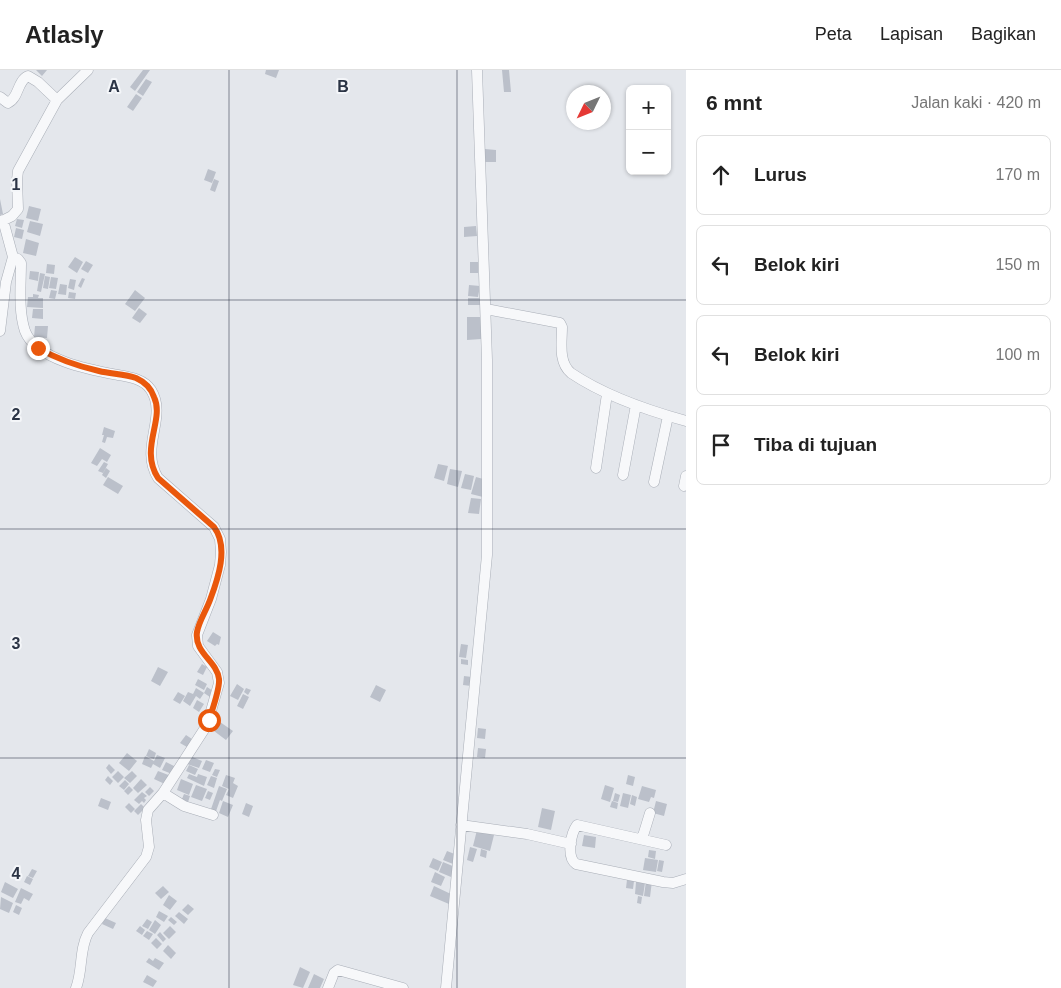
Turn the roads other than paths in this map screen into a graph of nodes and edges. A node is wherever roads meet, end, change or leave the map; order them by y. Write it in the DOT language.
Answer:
graph roads {
  1 [pos="88,70"];
  2 [pos="477,70"];
  3 [pos="0,97"];
  4 [pos="57,100"];
  5 [pos="2,221"];
  6 [pos="13,256"];
  7 [pos="486,309"];
  8 [pos="0,331"];
  9 [pos="608,394"];
  10 [pos="636,405"];
  11 [pos="668,416"];
  12 [pos="686,421"];
  13 [pos="596,468"];
  14 [pos="623,475"];
  15 [pos="654,482"];
  16 [pos="164,793"];
  17 [pos="650,813"];
  18 [pos="213,815"];
  19 [pos="462,825"];
  20 [pos="642,839"];
  21 [pos="571,844"];
  22 [pos="666,845"];
  23 [pos="686,879"];
  24 [pos="76,988"];
  25 [pos="328,988"];
  26 [pos="403,988"];
  27 [pos="446,988"];
  1 -- 4 [label="street"];
  2 -- 7 [label="street"];
  3 -- 4 [label="street"];
  4 -- 5 [label="street"];
  5 -- 6 [label="street"];
  6 -- 8 [label="street"];
  6 -- 16 [label="street"];
  7 -- 9 [label="street"];
  7 -- 19 [label="street"];
  9 -- 10 [label="street"];
  9 -- 13 [label="street"];
  10 -- 11 [label="street"];
  10 -- 14 [label="street"];
  11 -- 12 [label="street"];
  11 -- 15 [label="street"];
  16 -- 18 [label="street"];
  16 -- 24 [label="street"];
  17 -- 20 [label="street"];
  19 -- 21 [label="street"];
  19 -- 27 [label="street"];
  20 -- 21 [label="street"];
  20 -- 22 [label="street"];
  21 -- 23 [label="street"];
  25 -- 26 [label="street"];
}
